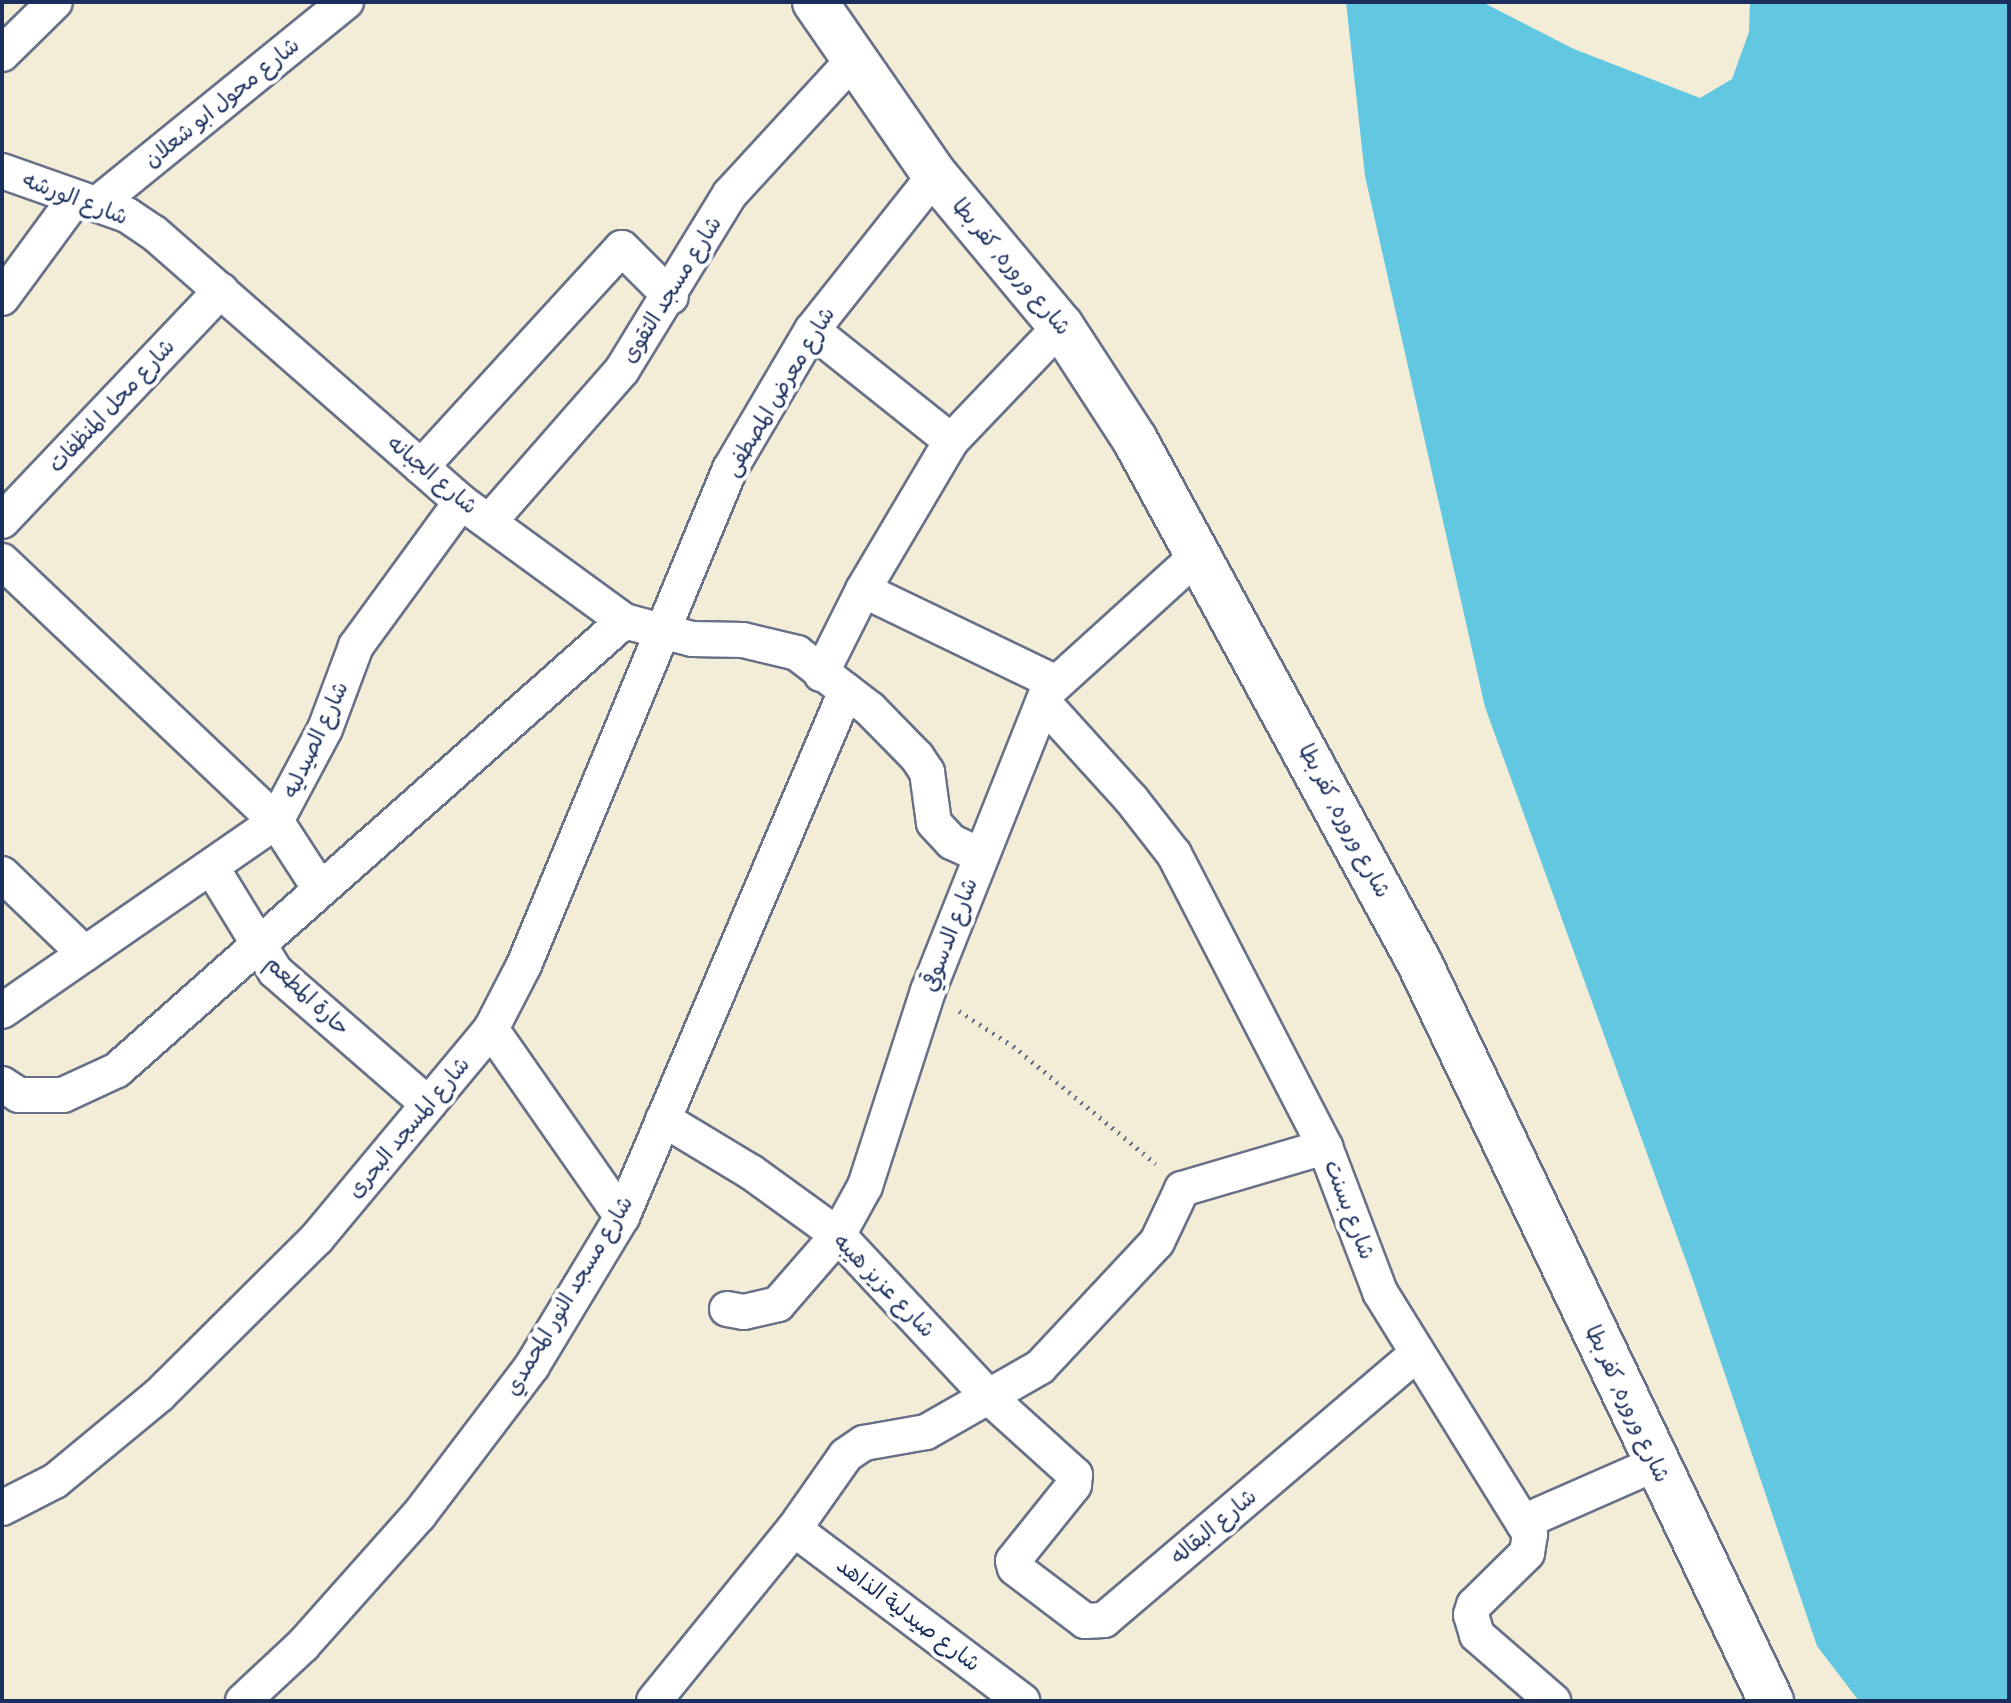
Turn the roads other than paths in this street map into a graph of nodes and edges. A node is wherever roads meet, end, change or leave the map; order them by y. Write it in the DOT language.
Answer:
graph roads {
  1 [pos="55,2"];
  2 [pos="346,2"];
  3 [pos="815,2"];
  4 [pos="2,54"];
  5 [pos="854,59"];
  6 [pos="2,171"];
  7 [pos="935,175"];
  8 [pos="86,202"];
  9 [pos="221,290"];
  10 [pos="671,297"];
  11 [pos="2,298"];
  12 [pos="1061,326"];
  13 [pos="812,330"];
  14 [pos="951,441"];
  15 [pos="421,467"];
  16 [pos="461,502"];
  17 [pos="2,521"];
  18 [pos="489,522"];
  19 [pos="1197,556"];
  20 [pos="2,561"];
  21 [pos="863,590"];
  22 [pos="624,621"];
  23 [pos="661,632"];
  24 [pos="834,682"];
  25 [pos="1048,692"];
  26 [pos="276,821"];
  27 [pos="980,855"];
  28 [pos="212,868"];
  29 [pos="2,874"];
  30 [pos="320,889"];
  31 [pos="256,945"];
  32 [pos="85,954"];
  33 [pos="2,1011"];
  34 [pos="491,1029"];
  35 [pos="2,1084"];
  36 [pos="428,1104"];
  37 [pos="663,1119"];
  38 [pos="1325,1147"];
  39 [pos="622,1217"];
  40 [pos="838,1235"];
  41 [pos="727,1309"];
  42 [pos="1417,1354"];
  43 [pos="991,1399"];
  44 [pos="1655,1464"];
  45 [pos="1074,1485"];
  46 [pos="2,1508"];
  47 [pos="1523,1522"];
  48 [pos="794,1529"];
  49 [pos="1521,1690"];
  50 [pos="243,1701"];
  51 [pos="654,1701"];
  52 [pos="1022,1701"];
  53 [pos="1553,1701"];
  54 [pos="1771,1701"];
  1 -- 4 [label="street"];
  2 -- 8 [label="street, شارع محول ابو شعلان"];
  3 -- 5 [label="street, شارع وروره, كفر بطا"];
  5 -- 7 [label="street, شارع وروره, كفر بطا"];
  5 -- 10 [label="street, شارع مسجد التقوى"];
  6 -- 8 [label="street, شارع الورشه"];
  7 -- 12 [label="street, شارع وروره, كفر بطا"];
  7 -- 13 [label="street, شارع معرض المصطفى"];
  8 -- 9 [label="street, شارع الورشه"];
  8 -- 11 [label="street, شارع محول ابو شعلان"];
  9 -- 15 [label="street, شارع الجبانه"];
  9 -- 17 [label="street, شارع محل المنظفات"];
  10 -- 15 [label="street"];
  10 -- 18 [label="street, شارع مسجد التقوى"];
  12 -- 14 [label="street, شارع مسجد النور المحمدي"];
  12 -- 19 [label="street, شارع وروره, كفر بطا"];
  13 -- 14 [label="street"];
  13 -- 23 [label="street, شارع معرض المصطفى"];
  14 -- 21 [label="street, شارع مسجد النور المحمدي"];
  15 -- 16 [label="street, شارع الجبانه"];
  16 -- 18 [label="street, شارع الجبانه"];
  16 -- 26 [label="street, شارع الصيدليه"];
  18 -- 22 [label="street, شارع الجبانه"];
  19 -- 25 [label="street, شارع الدسوقي"];
  19 -- 44 [label="street, شارع وروره, كفر بطا"];
  20 -- 26 [label="street"];
  21 -- 24 [label="street, شارع مسجد النور المحمدي"];
  21 -- 25 [label="street"];
  22 -- 23 [label="street, شارع الجبانه"];
  22 -- 30 [label="street"];
  23 -- 24 [label="street, شارع الجبانه"];
  23 -- 34 [label="street, شارع المسجد البحرى"];
  24 -- 27 [label="street, شارع الجبانه"];
  24 -- 37 [label="street, شارع مسجد النور المحمدي"];
  25 -- 27 [label="street, شارع الدسوقي"];
  25 -- 38 [label="street, شارع بسنت"];
  26 -- 28 [label="street, شارع الصيدليه"];
  26 -- 30 [label="street"];
  27 -- 40 [label="street, شارع الدسوقي"];
  28 -- 31 [label="street, حارة المطعم"];
  28 -- 32 [label="street, شارع الصيدليه"];
  29 -- 32 [label="street"];
  30 -- 31 [label="street"];
  31 -- 35 [label="street"];
  31 -- 36 [label="street, حارة المطعم"];
  32 -- 33 [label="street, شارع الصيدليه"];
  34 -- 36 [label="street, شارع المسجد البحرى"];
  34 -- 39 [label="street"];
  36 -- 46 [label="street, شارع المسجد البحرى"];
  37 -- 39 [label="street, شارع مسجد النور المحمدي"];
  37 -- 40 [label="street, شارع عزيز هيبه"];
  38 -- 42 [label="street, شارع بسنت"];
  38 -- 43 [label="street"];
  39 -- 50 [label="street, شارع مسجد النور المحمدي"];
  40 -- 41 [label="street, شارع الدسوقي"];
  40 -- 43 [label="street, شارع عزيز هيبه"];
  42 -- 45 [label="street, شارع البقاله"];
  42 -- 47 [label="street, شارع بسنت"];
  43 -- 45 [label="street, شارع عزيز هيبه"];
  43 -- 48 [label="street"];
  44 -- 47 [label="street"];
  44 -- 54 [label="street, شارع وروره, كفر بطا"];
  47 -- 49 [label="street"];
  48 -- 51 [label="street"];
  48 -- 52 [label="street, شارع صيدلية الذاهد"];
  49 -- 53 [label="street"];
}
